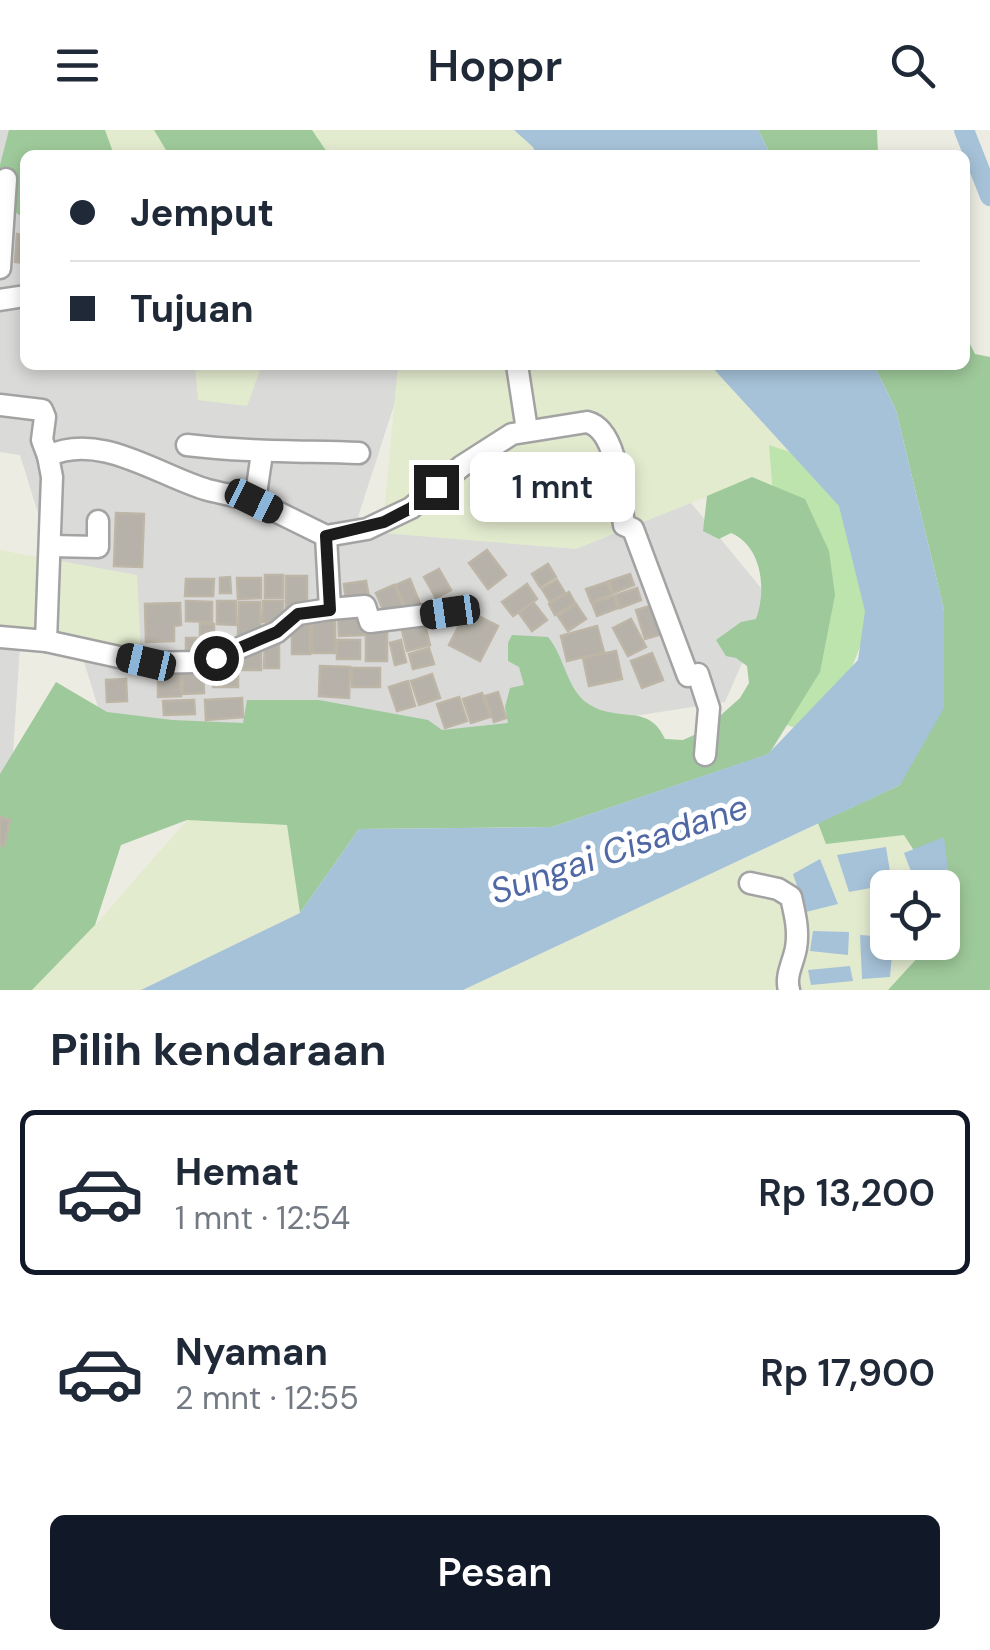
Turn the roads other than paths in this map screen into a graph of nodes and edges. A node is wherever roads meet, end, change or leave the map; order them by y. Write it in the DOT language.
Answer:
graph roads {
  1 [pos="6,178"];
  2 [pos="0,268"];
  3 [pos="518,370"];
  4 [pos="0,405"];
  5 [pos="528,430"];
  6 [pos="187,444"];
  7 [pos="262,453"];
  8 [pos="358,453"];
  9 [pos="48,456"];
  10 [pos="254,501"];
  11 [pos="98,521"];
  12 [pos="326,536"];
  13 [pos="50,546"];
  14 [pos="330,610"];
  15 [pos="450,612"];
  16 [pos="0,637"];
  17 [pos="46,642"];
  18 [pos="706,755"];
  19 [pos="750,883"];
  20 [pos="789,990"];
  1 -- 2 [label="street"];
  3 -- 5 [label="street"];
  4 -- 9 [label="street"];
  5 -- 12 [label="street"];
  5 -- 18 [label="street"];
  6 -- 7 [label="street"];
  7 -- 8 [label="street"];
  7 -- 10 [label="street"];
  9 -- 10 [label="street"];
  9 -- 13 [label="street"];
  10 -- 12 [label="street"];
  11 -- 13 [label="street"];
  12 -- 14 [label="street"];
  13 -- 17 [label="street"];
  14 -- 15 [label="street"];
  14 -- 17 [label="street"];
  16 -- 17 [label="street"];
  19 -- 20 [label="street"];
}
